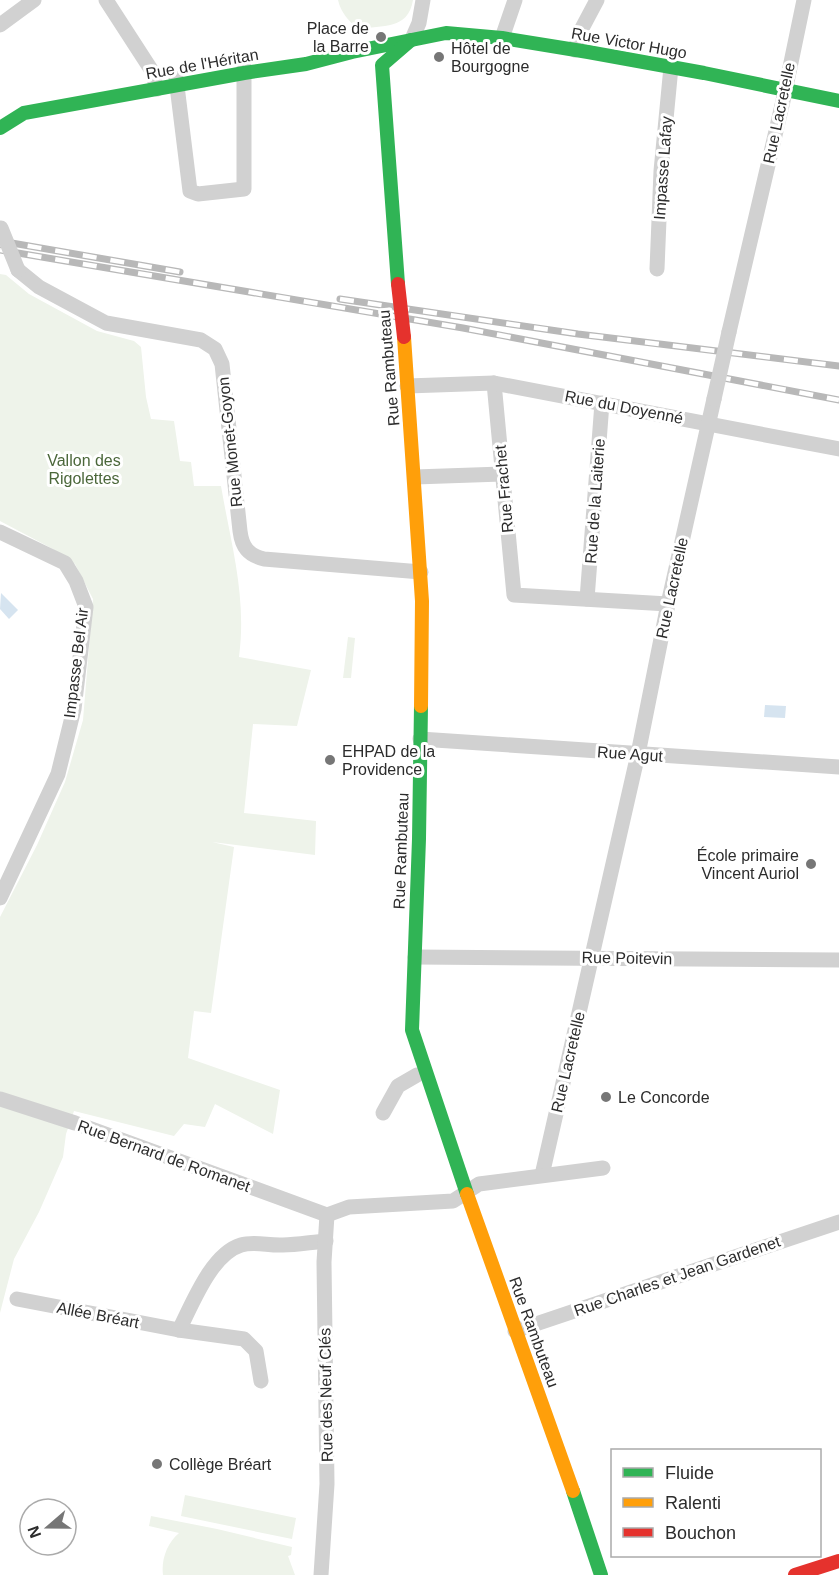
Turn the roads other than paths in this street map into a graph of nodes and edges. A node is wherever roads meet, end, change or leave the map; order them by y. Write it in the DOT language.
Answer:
graph roads {
  1 [pos="34,0"];
  2 [pos="106,0"];
  3 [pos="423,0"];
  4 [pos="514,0"];
  5 [pos="597,0"];
  6 [pos="804,0"];
  7 [pos="0,25"];
  8 [pos="502,38"];
  9 [pos="412,39"];
  10 [pos="575,50"];
  11 [pos="671,67"];
  12 [pos="244,70"];
  13 [pos="177,82"];
  14 [pos="157,88"];
  15 [pos="785,90"];
  16 [pos="839,101"];
  17 [pos="0,128"];
  18 [pos="2,142"];
  19 [pos="0,226"];
  20 [pos="657,269"];
  21 [pos="494,383"];
  22 [pos="407,386"];
  23 [pos="602,403"];
  24 [pos="709,423"];
  25 [pos="839,449"];
  26 [pos="502,474"];
  27 [pos="415,477"];
  28 [pos="0,532"];
  29 [pos="421,572"];
  30 [pos="587,599"];
  31 [pos="668,604"];
  32 [pos="420,739"];
  33 [pos="638,754"];
  34 [pos="839,767"];
  35 [pos="0,898"];
  36 [pos="415,957"];
  37 [pos="592,958"];
  38 [pos="839,960"];
  39 [pos="417,1076"];
  40 [pos="0,1099"];
  41 [pos="383,1113"];
  42 [pos="603,1168"];
  43 [pos="542,1175"];
  44 [pos="466,1193"];
  45 [pos="327,1215"];
  46 [pos="839,1222"];
  47 [pos="326,1241"];
  48 [pos="17,1299"];
  49 [pos="179,1330"];
  50 [pos="515,1331"];
  51 [pos="261,1381"];
  52 [pos="839,1562"];
  53 [pos="321,1575"];
  54 [pos="601,1575"];
  55 [pos="795,1575"];
  1 -- 7 [label="street"];
  2 -- 14 [label="street"];
  3 -- 9 [label="street"];
  4 -- 8 [label="street"];
  5 -- 10 [label="street"];
  6 -- 15 [label="street, Rue Lacretelle"];
  8 -- 9 [label="street, Rue Victor Hugo"];
  8 -- 10 [label="street, Rue Victor Hugo"];
  9 -- 12 [label="street, Rue de l'Héritan"];
  9 -- 22 [label="street, Rue Rambuteau, bridge"];
  10 -- 11 [label="street, Rue Victor Hugo"];
  11 -- 15 [label="street, Rue Victor Hugo"];
  11 -- 20 [label="street, Impasse Lafay"];
  12 -- 13 [label="street, Rue de l'Héritan"];
  12 -- 13 [label="street"];
  13 -- 14 [label="street, Rue de l'Héritan"];
  14 -- 17 [label="street, Rue de l'Héritan"];
  15 -- 16 [label="street, Rue Victor Hugo"];
  15 -- 24 [label="street, Rue Lacretelle, bridge"];
  17 -- 18 [label="street"];
  19 -- 29 [label="street, Rue Monet-Goyon, bridge"];
  21 -- 22 [label="street, Rue du Doyenné"];
  21 -- 23 [label="street, Rue du Doyenné"];
  21 -- 26 [label="street, Rue Frachet"];
  22 -- 27 [label="street, Rue Rambuteau"];
  23 -- 24 [label="street, Rue du Doyenné"];
  23 -- 30 [label="street, Rue de la Laiterie"];
  24 -- 25 [label="street, Rue du Doyenné"];
  24 -- 31 [label="street, Rue Lacretelle"];
  26 -- 27 [label="street"];
  26 -- 30 [label="street, Rue Frachet"];
  27 -- 29 [label="street, Rue Rambuteau"];
  28 -- 35 [label="street, Impasse Bel Air"];
  29 -- 32 [label="street, Rue Rambuteau"];
  30 -- 31 [label="street"];
  31 -- 33 [label="street, Rue Lacretelle"];
  32 -- 33 [label="street, Rue Agut"];
  32 -- 36 [label="street, Rue Rambuteau"];
  33 -- 34 [label="street, Rue Agut"];
  33 -- 37 [label="street, Rue Lacretelle"];
  36 -- 37 [label="street, Rue Poitevin"];
  36 -- 44 [label="street, Rue Rambuteau"];
  37 -- 38 [label="street, Rue Poitevin"];
  37 -- 43 [label="street, Rue Lacretelle"];
  39 -- 41 [label="street"];
  40 -- 45 [label="street, Rue Bernard de Romanet"];
  42 -- 43 [label="street"];
  43 -- 44 [label="street"];
  44 -- 45 [label="street"];
  44 -- 50 [label="street, Rue Rambuteau"];
  45 -- 47 [label="street, Rue des Neuf Clés"];
  46 -- 50 [label="street, Rue Charles et Jean Gardenet"];
  47 -- 49 [label="street"];
  47 -- 53 [label="street, Rue des Neuf Clés"];
  48 -- 49 [label="street, Allée Bréart"];
  49 -- 51 [label="street, Allée Bréart"];
  50 -- 54 [label="street, Rue Rambuteau"];
  52 -- 55 [label="street"];
}
